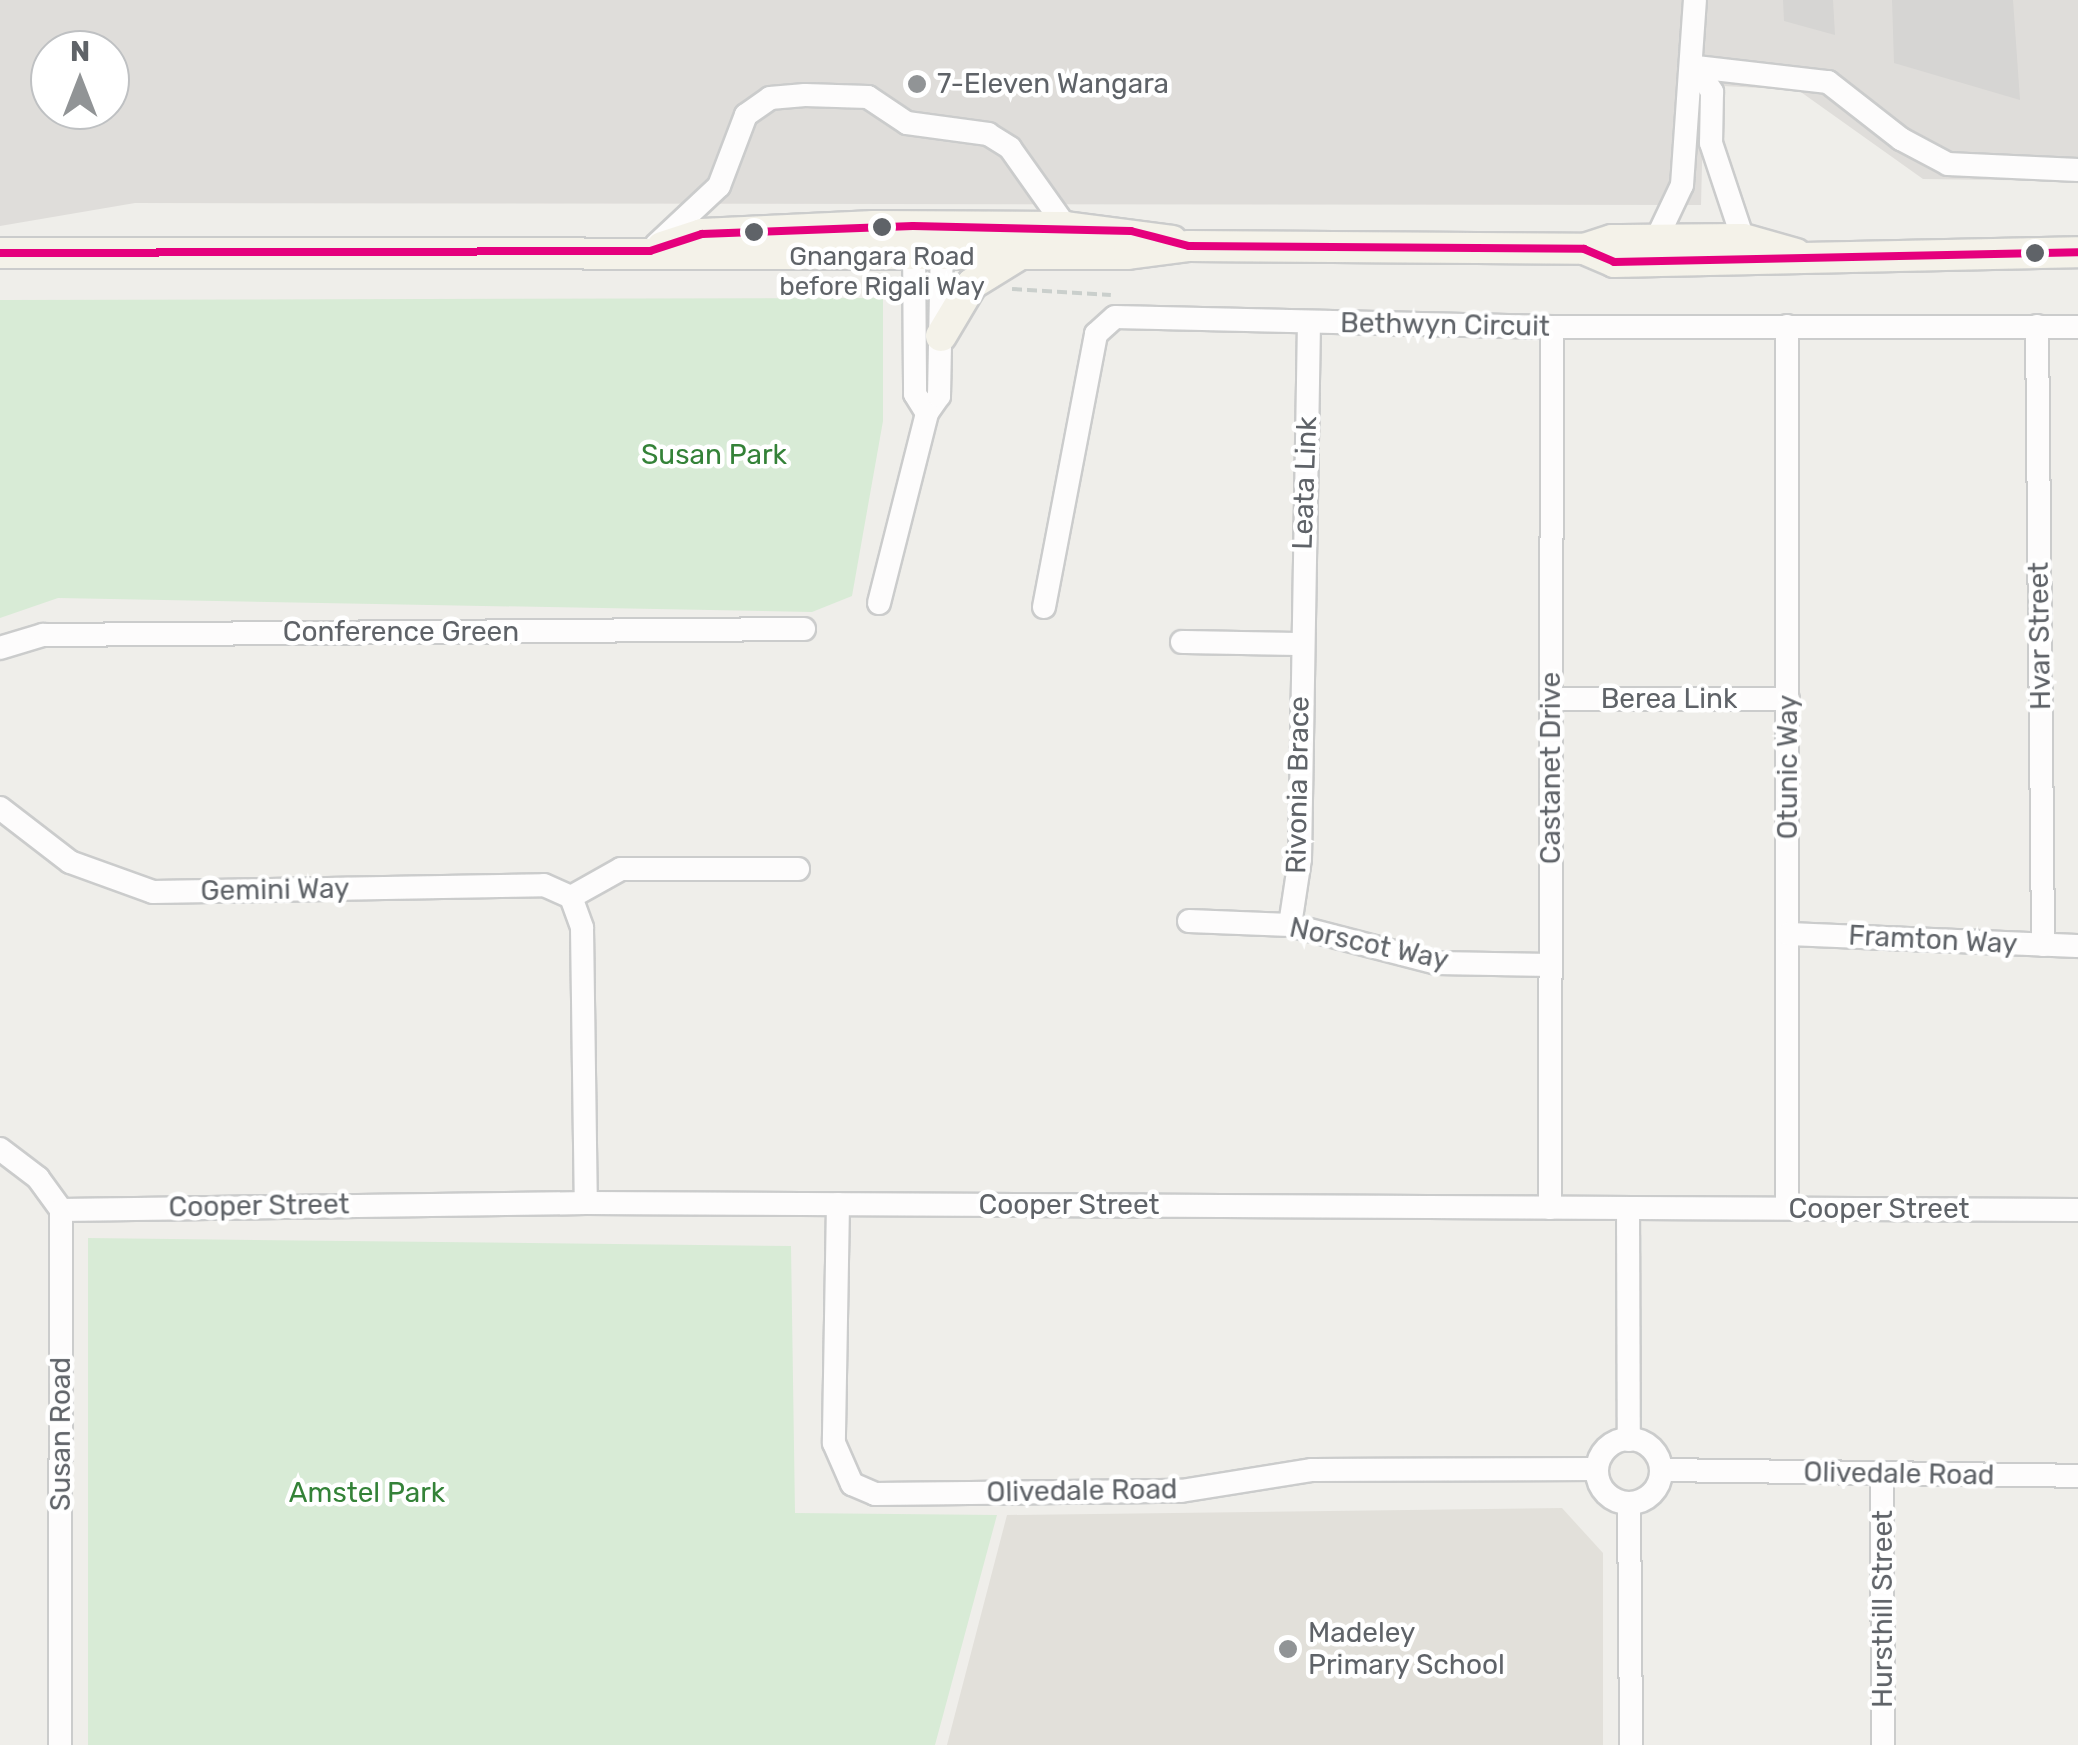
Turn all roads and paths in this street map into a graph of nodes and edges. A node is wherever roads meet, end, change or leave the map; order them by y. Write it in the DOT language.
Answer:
graph roads {
  1 [pos="1695,0"];
  2 [pos="1696,67"];
  3 [pos="2078,170"];
  4 [pos="1066,227"];
  5 [pos="928,239"];
  6 [pos="1743,239"];
  7 [pos="1656,240"];
  8 [pos="1190,246"];
  9 [pos="1584,249"];
  10 [pos="650,251"];
  11 [pos="1025,252"];
  12 [pos="2078,252"];
  13 [pos="0,254"];
  14 [pos="1796,254"];
  15 [pos="1310,322"];
  16 [pos="1787,326"];
  17 [pos="2037,326"];
  18 [pos="2078,326"];
  19 [pos="1552,328"];
  20 [pos="941,336"];
  21 [pos="927,413"];
  22 [pos="880,603"];
  23 [pos="1044,606"];
  24 [pos="804,629"];
  25 [pos="1182,642"];
  26 [pos="1300,644"];
  27 [pos="0,648"];
  28 [pos="1551,699"];
  29 [pos="1788,699"];
  30 [pos="0,808"];
  31 [pos="798,868"];
  32 [pos="571,897"];
  33 [pos="1189,921"];
  34 [pos="1290,925"];
  35 [pos="1788,934"];
  36 [pos="2043,946"];
  37 [pos="2078,946"];
  38 [pos="1550,965"];
  39 [pos="0,1149"];
  40 [pos="586,1203"];
  41 [pos="838,1204"];
  42 [pos="1550,1208"];
  43 [pos="1628,1208"];
  44 [pos="1787,1208"];
  45 [pos="61,1210"];
  46 [pos="2078,1210"];
  47 [pos="1630,1440"];
  48 [pos="1597,1469"];
  49 [pos="1661,1470"];
  50 [pos="1882,1474"];
  51 [pos="2078,1476"];
  52 [pos="1630,1503"];
  53 [pos="60,1745"];
  54 [pos="1631,1745"];
  55 [pos="1883,1745"];
  1 -- 2 [label="street"];
  2 -- 3 [label="street"];
  2 -- 6 [label="street"];
  2 -- 7 [label="street"];
  4 -- 5 [label="main road"];
  4 -- 8 [label="main road"];
  4 -- 10 [label="street"];
  5 -- 10 [label="main road"];
  5 -- 11 [label="main road"];
  5 -- 20 [label="street"];
  5 -- 21 [label="street"];
  6 -- 7 [label="main road"];
  6 -- 14 [label="main road"];
  7 -- 9 [label="main road"];
  8 -- 9 [label="main road"];
  8 -- 11 [label="main road"];
  9 -- 14 [label="main road"];
  10 -- 13 [label="main road"];
  11 -- 20 [label="main road"];
  12 -- 14 [label="main road"];
  15 -- 19 [label="street, Bethwyn Circuit"];
  15 -- 23 [label="street, Bethwyn Circuit"];
  15 -- 26 [label="street, Leata Link"];
  16 -- 17 [label="street, Bethwyn Circuit"];
  16 -- 19 [label="street, Bethwyn Circuit"];
  16 -- 29 [label="street, Otunic Way"];
  17 -- 18 [label="street, Bethwyn Circuit"];
  17 -- 36 [label="street, Hvar Street"];
  19 -- 28 [label="street, Castanet Drive"];
  20 -- 21 [label="street"];
  21 -- 22 [label="street"];
  24 -- 27 [label="street, Conference Green"];
  25 -- 26 [label="street"];
  26 -- 34 [label="street, Rivonia Brace"];
  28 -- 29 [label="street, Berea Link"];
  28 -- 38 [label="street, Castanet Drive"];
  29 -- 35 [label="street, Otunic Way"];
  30 -- 32 [label="street, Gemini Way"];
  31 -- 32 [label="street"];
  32 -- 40 [label="street"];
  33 -- 34 [label="street, Norscot Way"];
  34 -- 38 [label="street, Norscot Way"];
  35 -- 36 [label="street, Framton Way"];
  35 -- 44 [label="street, Otunic Way"];
  36 -- 37 [label="street, Framton Way"];
  38 -- 42 [label="street, Castanet Drive"];
  39 -- 45 [label="street"];
  40 -- 41 [label="street, Cooper Street"];
  40 -- 45 [label="street, Cooper Street"];
  41 -- 42 [label="street, Cooper Street"];
  41 -- 48 [label="street, Olivedale Road"];
  42 -- 43 [label="street, Cooper Street"];
  43 -- 44 [label="street, Cooper Street"];
  43 -- 47 [label="street"];
  44 -- 46 [label="street, Cooper Street"];
  45 -- 53 [label="street, Susan Road"];
  47 -- 48 [label="street"];
  47 -- 49 [label="street"];
  48 -- 52 [label="street"];
  49 -- 50 [label="street, Olivedale Road"];
  49 -- 52 [label="street"];
  50 -- 51 [label="street, Olivedale Road"];
  50 -- 55 [label="street, Hursthill Street"];
  52 -- 54 [label="street"];
}
